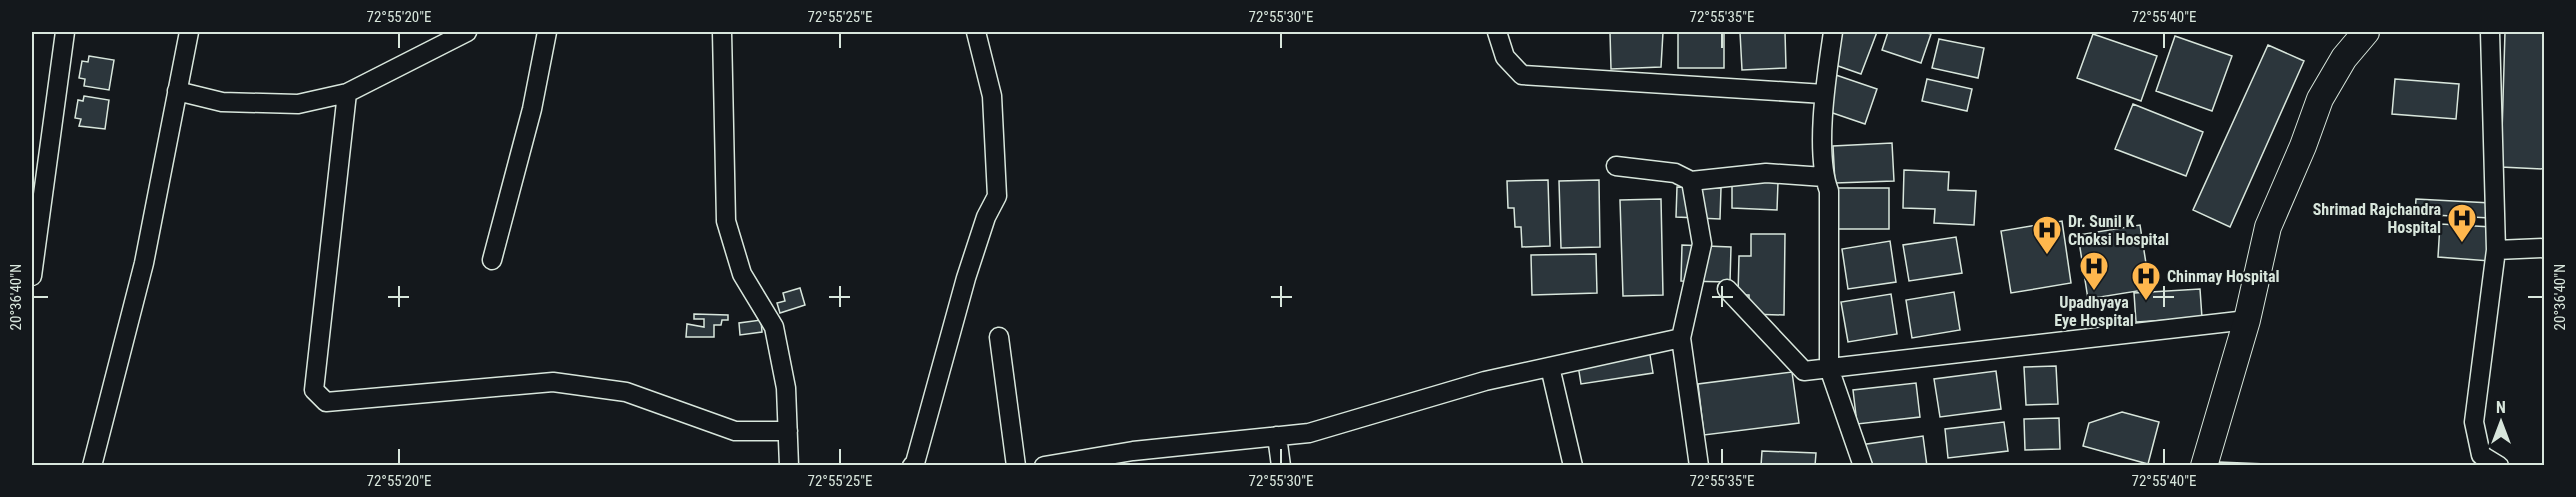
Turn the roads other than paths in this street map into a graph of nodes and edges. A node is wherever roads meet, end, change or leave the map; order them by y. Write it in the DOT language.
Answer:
graph roads {
  1 [pos="65,32"];
  2 [pos="189,32"];
  3 [pos="467,32"];
  4 [pos="547,32"];
  5 [pos="722,32"];
  6 [pos="976,32"];
  7 [pos="1497,32"];
  8 [pos="1833,32"];
  9 [pos="2366,32"];
  10 [pos="2490,32"];
  11 [pos="177,91"];
  12 [pos="347,93"];
  13 [pos="1824,94"];
  14 [pos="1616,166"];
  15 [pos="1824,177"];
  16 [pos="1691,182"];
  17 [pos="2544,248"];
  18 [pos="2496,250"];
  19 [pos="492,260"];
  20 [pos="32,276"];
  21 [pos="1727,290"];
  22 [pos="2247,321"];
  23 [pos="999,337"];
  24 [pos="1681,338"];
  25 [pos="1550,367"];
  26 [pos="1829,368"];
  27 [pos="788,430"];
  28 [pos="1277,436"];
  29 [pos="915,464"];
  30 [pos="92,465"];
  31 [pos="789,465"];
  32 [pos="1016,465"];
  33 [pos="1044,465"];
  34 [pos="1281,465"];
  35 [pos="1573,465"];
  36 [pos="1699,465"];
  37 [pos="1863,465"];
  38 [pos="2204,465"];
  39 [pos="2496,465"];
  1 -- 20 [label="street"];
  2 -- 11 [label="street"];
  3 -- 12 [label="street"];
  4 -- 19 [label="street"];
  5 -- 27 [label="street"];
  6 -- 29 [label="street"];
  7 -- 13 [label="street"];
  8 -- 13 [label="street"];
  9 -- 22 [label="street"];
  10 -- 18 [label="street"];
  11 -- 12 [label="street"];
  11 -- 30 [label="street"];
  12 -- 27 [label="street"];
  13 -- 15 [label="street"];
  14 -- 16 [label="street"];
  15 -- 16 [label="street"];
  15 -- 26 [label="street"];
  16 -- 24 [label="street"];
  17 -- 18 [label="street"];
  18 -- 39 [label="street"];
  21 -- 26 [label="street"];
  22 -- 26 [label="street"];
  22 -- 38 [label="street"];
  23 -- 32 [label="street"];
  24 -- 25 [label="street"];
  24 -- 36 [label="street"];
  25 -- 28 [label="street"];
  25 -- 35 [label="street"];
  26 -- 37 [label="street"];
  27 -- 31 [label="street"];
  28 -- 33 [label="street"];
  28 -- 34 [label="street"];
}
